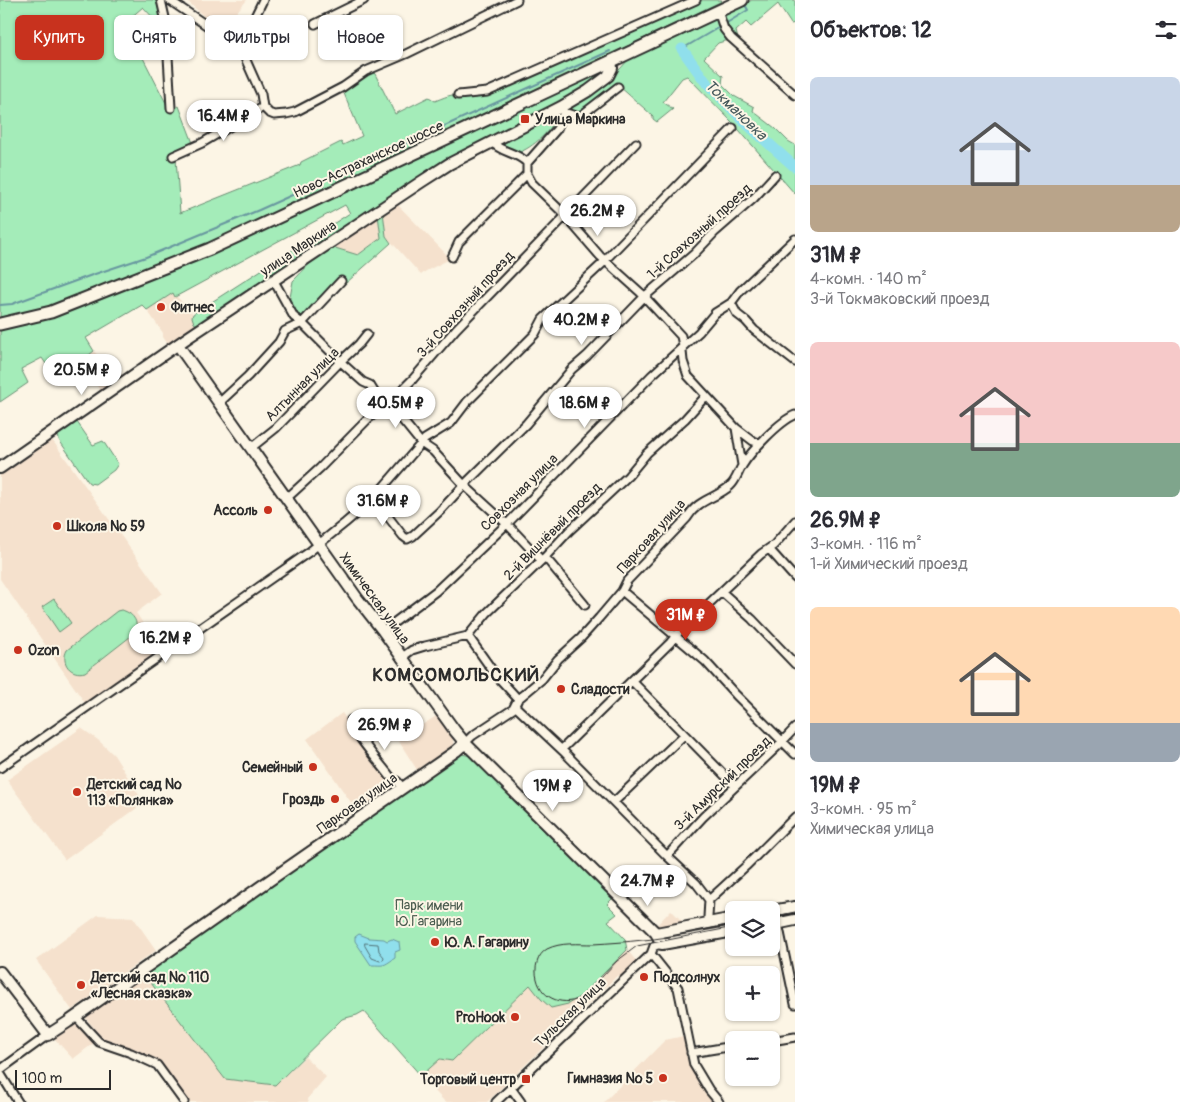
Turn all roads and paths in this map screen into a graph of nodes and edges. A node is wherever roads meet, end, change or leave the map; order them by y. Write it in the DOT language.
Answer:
graph roads {
  1 [pos="161,0"];
  2 [pos="169,0"];
  3 [pos="263,0"];
  4 [pos="364,0"];
  5 [pos="517,0"];
  6 [pos="696,0"];
  7 [pos="742,0"];
  8 [pos="718,12"];
  9 [pos="256,15"];
  10 [pos="205,24"];
  11 [pos="315,24"];
  12 [pos="246,60"];
  13 [pos="610,61"];
  14 [pos="618,87"];
  15 [pos="458,95"];
  16 [pos="795,95"];
  17 [pos="263,107"];
  18 [pos="171,108"];
  19 [pos="562,109"];
  20 [pos="734,128"];
  21 [pos="492,142"];
  22 [pos="636,143"];
  23 [pos="173,156"];
  24 [pos="527,163"];
  25 [pos="527,174"];
  26 [pos="775,175"];
  27 [pos="564,215"];
  28 [pos="795,238"];
  29 [pos="452,257"];
  30 [pos="605,260"];
  31 [pos="274,281"];
  32 [pos="341,281"];
  33 [pos="644,297"];
  34 [pos="731,303"];
  35 [pos="302,323"];
  36 [pos="0,324"];
  37 [pos="367,334"];
  38 [pos="178,345"];
  39 [pos="683,346"];
  40 [pos="341,361"];
  41 [pos="795,362"];
  42 [pos="705,396"];
  43 [pos="219,403"];
  44 [pos="385,406"];
  45 [pos="795,415"];
  46 [pos="736,428"];
  47 [pos="421,443"];
  48 [pos="760,443"];
  49 [pos="251,448"];
  50 [pos="742,465"];
  51 [pos="0,468"];
  52 [pos="464,485"];
  53 [pos="287,498"];
  54 [pos="372,500"];
  55 [pos="795,521"];
  56 [pos="505,524"];
  57 [pos="318,544"];
  58 [pos="769,549"];
  59 [pos="543,559"];
  60 [pos="795,578"];
  61 [pos="622,591"];
  62 [pos="722,592"];
  63 [pos="585,605"];
  64 [pos="383,631"];
  65 [pos="468,636"];
  66 [pos="675,637"];
  67 [pos="401,658"];
  68 [pos="795,664"];
  69 [pos="632,681"];
  70 [pos="517,703"];
  71 [pos="351,720"];
  72 [pos="795,728"];
  73 [pos="684,735"];
  74 [pos="783,742"];
  75 [pos="465,743"];
  76 [pos="562,749"];
  77 [pos="795,754"];
  78 [pos="0,768"];
  79 [pos="735,786"];
  80 [pos="403,788"];
  81 [pos="614,802"];
  82 [pos="795,817"];
  83 [pos="667,856"];
  84 [pos="709,900"];
  85 [pos="795,907"];
  86 [pos="780,910"];
  87 [pos="725,920"];
  88 [pos="795,920"];
  89 [pos="709,923"];
  90 [pos="780,923"];
  91 [pos="656,933"];
  92 [pos="725,933"];
  93 [pos="662,944"];
  94 [pos="780,944"];
  95 [pos="651,954"];
  96 [pos="0,972"];
  97 [pos="795,1004"];
  98 [pos="76,1017"];
  99 [pos="48,1034"];
  100 [pos="795,1037"];
  101 [pos="780,1040"];
  102 [pos="725,1047"];
  103 [pos="691,1053"];
  104 [pos="0,1071"];
  105 [pos="511,1088"];
  106 [pos="18,1102"];
  107 [pos="184,1102"];
  108 [pos="496,1102"];
  109 [pos="521,1102"];
  110 [pos="719,1102"];
  1 -- 18 [label="street"];
  2 -- 10 [label="street"];
  3 -- 9 [label="street"];
  4 -- 11 [label="street"];
  5 -- 17 [label="street"];
  6 -- 15 [label="street"];
  7 -- 8 [label="main road, Ново-Астраханское шоссе"];
  8 -- 13 [label="main road, Ново-Астраханское шоссе"];
  8 -- 16 [label="street"];
  12 -- 17 [label="street"];
  13 -- 19 [label="street, улица Маркина"];
  13 -- 36 [label="main road, Ново-Астраханское шоссе"];
  14 -- 19 [label="street"];
  17 -- 23 [label="street"];
  19 -- 21 [label="street, улица Маркина"];
  19 -- 24 [label="street"];
  20 -- 30 [label="street"];
  21 -- 24 [label="street"];
  21 -- 31 [label="street, улица Маркина"];
  22 -- 27 [label="street, 3-й Совхозный проезд"];
  24 -- 25 [label="street"];
  25 -- 27 [label="street"];
  25 -- 29 [label="street"];
  26 -- 33 [label="street, 1-й Совхозный проезд"];
  27 -- 30 [label="street"];
  27 -- 44 [label="street, 3-й Совхозный проезд"];
  28 -- 34 [label="street, Совхозная улица"];
  30 -- 33 [label="street"];
  30 -- 47 [label="street"];
  31 -- 35 [label="street"];
  31 -- 38 [label="street, улица Маркина"];
  32 -- 35 [label="street"];
  33 -- 39 [label="street"];
  33 -- 52 [label="street, 1-й Совхозный проезд"];
  34 -- 39 [label="street, Совхозная улица"];
  34 -- 41 [label="street"];
  35 -- 40 [label="street"];
  35 -- 43 [label="street"];
  37 -- 40 [label="street, Алтынная улица"];
  38 -- 43 [label="street, Химическая улица"];
  38 -- 51 [label="street, улица Маркина"];
  39 -- 42 [label="street"];
  39 -- 56 [label="street, Совхозная улица"];
  40 -- 44 [label="street"];
  40 -- 49 [label="street, Алтынная улица"];
  42 -- 46 [label="street"];
  42 -- 59 [label="street, 2-й Вишнёвый проезд"];
  43 -- 49 [label="street, Химическая улица"];
  44 -- 47 [label="street"];
  44 -- 53 [label="street, 3-й Совхозный проезд"];
  45 -- 48 [label="street, Парковая улица"];
  46 -- 48 [label="street"];
  46 -- 50 [label="street"];
  47 -- 52 [label="street"];
  47 -- 54 [label="street"];
  48 -- 50 [label="street, Парковая улица"];
  49 -- 53 [label="street, Химическая улица"];
  50 -- 61 [label="street, Парковая улица"];
  52 -- 54 [label="street, 1-й Совхозный проезд"];
  52 -- 56 [label="street"];
  53 -- 57 [label="street, Химическая улица"];
  54 -- 57 [label="street"];
  55 -- 58 [label="street"];
  56 -- 59 [label="street"];
  56 -- 64 [label="street, Совхозная улица"];
  57 -- 64 [label="street, Химическая улица"];
  57 -- 78 [label="street"];
  58 -- 60 [label="street"];
  58 -- 62 [label="street"];
  59 -- 63 [label="street"];
  59 -- 65 [label="street, 2-й Вишнёвый проезд"];
  61 -- 66 [label="street"];
  61 -- 70 [label="street, Парковая улица"];
  62 -- 66 [label="street"];
  62 -- 68 [label="street"];
  64 -- 67 [label="street, Химическая улица"];
  65 -- 67 [label="street"];
  65 -- 70 [label="street"];
  66 -- 69 [label="street"];
  66 -- 74 [label="street"];
  67 -- 75 [label="street, Химическая улица"];
  69 -- 73 [label="street"];
  69 -- 76 [label="street"];
  70 -- 75 [label="street, Парковая улица"];
  70 -- 76 [label="street"];
  71 -- 80 [label="street"];
  72 -- 74 [label="street, 3-й Амурский проезд"];
  73 -- 79 [label="street"];
  73 -- 81 [label="street"];
  74 -- 77 [label="street"];
  74 -- 79 [label="street, 3-й Амурский проезд"];
  75 -- 80 [label="street, Парковая улица"];
  75 -- 91 [label="street, Химическая улица"];
  76 -- 81 [label="street"];
  79 -- 83 [label="street, 3-й Амурский проезд"];
  80 -- 98 [label="street, Парковая улица"];
  81 -- 83 [label="street"];
  82 -- 84 [label="street"];
  83 -- 84 [label="street"];
  84 -- 89 [label="street"];
  85 -- 86 [label="street"];
  87 -- 89 [label="street"];
  88 -- 90 [label="street"];
  89 -- 91 [label="street"];
  91 -- 93 [label="street"];
  92 -- 93 [label="street"];
  93 -- 95 [label="street, Тульская улица"];
  94 -- 97 [label="street"];
  95 -- 103 [label="street"];
  95 -- 105 [label="street, Тульская улица"];
  96 -- 99 [label="street"];
  98 -- 99 [label="street, Парковая улица"];
  98 -- 107 [label="street"];
  99 -- 104 [label="street, Парковая улица"];
  100 -- 101 [label="street"];
  102 -- 103 [label="street"];
  103 -- 110 [label="street"];
  104 -- 106 [label="street"];
  105 -- 108 [label="street, Тульская улица"];
  105 -- 109 [label="street"];
}
